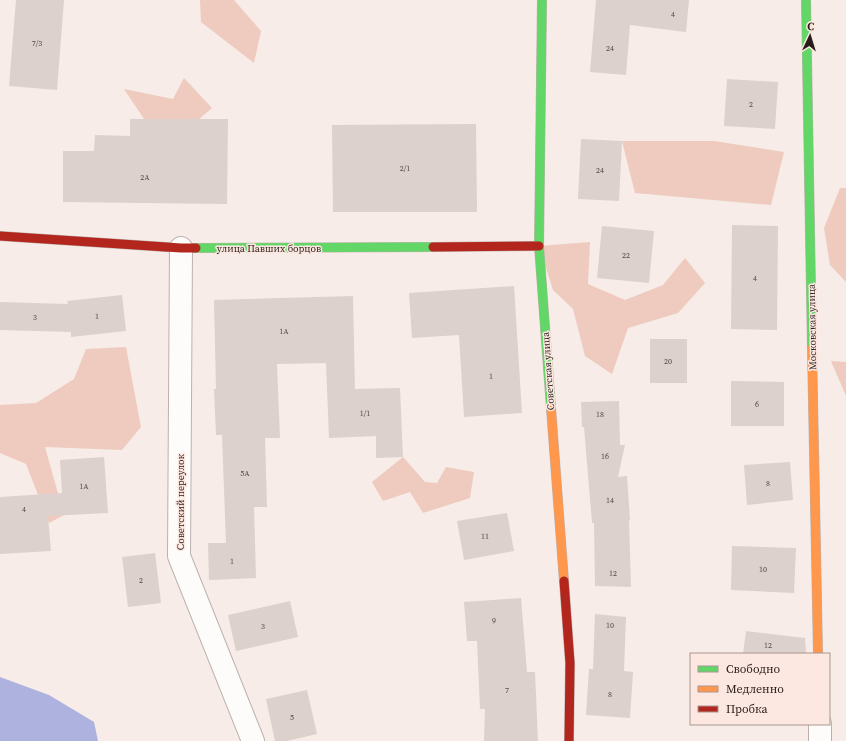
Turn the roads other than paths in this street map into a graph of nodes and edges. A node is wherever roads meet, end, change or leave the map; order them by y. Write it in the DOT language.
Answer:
graph roads {
  1 [pos="542,0"];
  2 [pos="806,0"];
  3 [pos="0,236"];
  4 [pos="539,246"];
  5 [pos="181,248"];
  6 [pos="818,653"];
  7 [pos="820,725"];
  8 [pos="253,741"];
  9 [pos="570,741"];
  10 [pos="820,741"];
  1 -- 4 [label="street, Советская улица"];
  2 -- 6 [label="street, Московская улица"];
  3 -- 5 [label="street, улица Павших борцов"];
  4 -- 5 [label="street, улица Павших борцов"];
  4 -- 9 [label="street, Советская улица"];
  5 -- 8 [label="street, Советский переулок"];
  7 -- 10 [label="street"];
}
